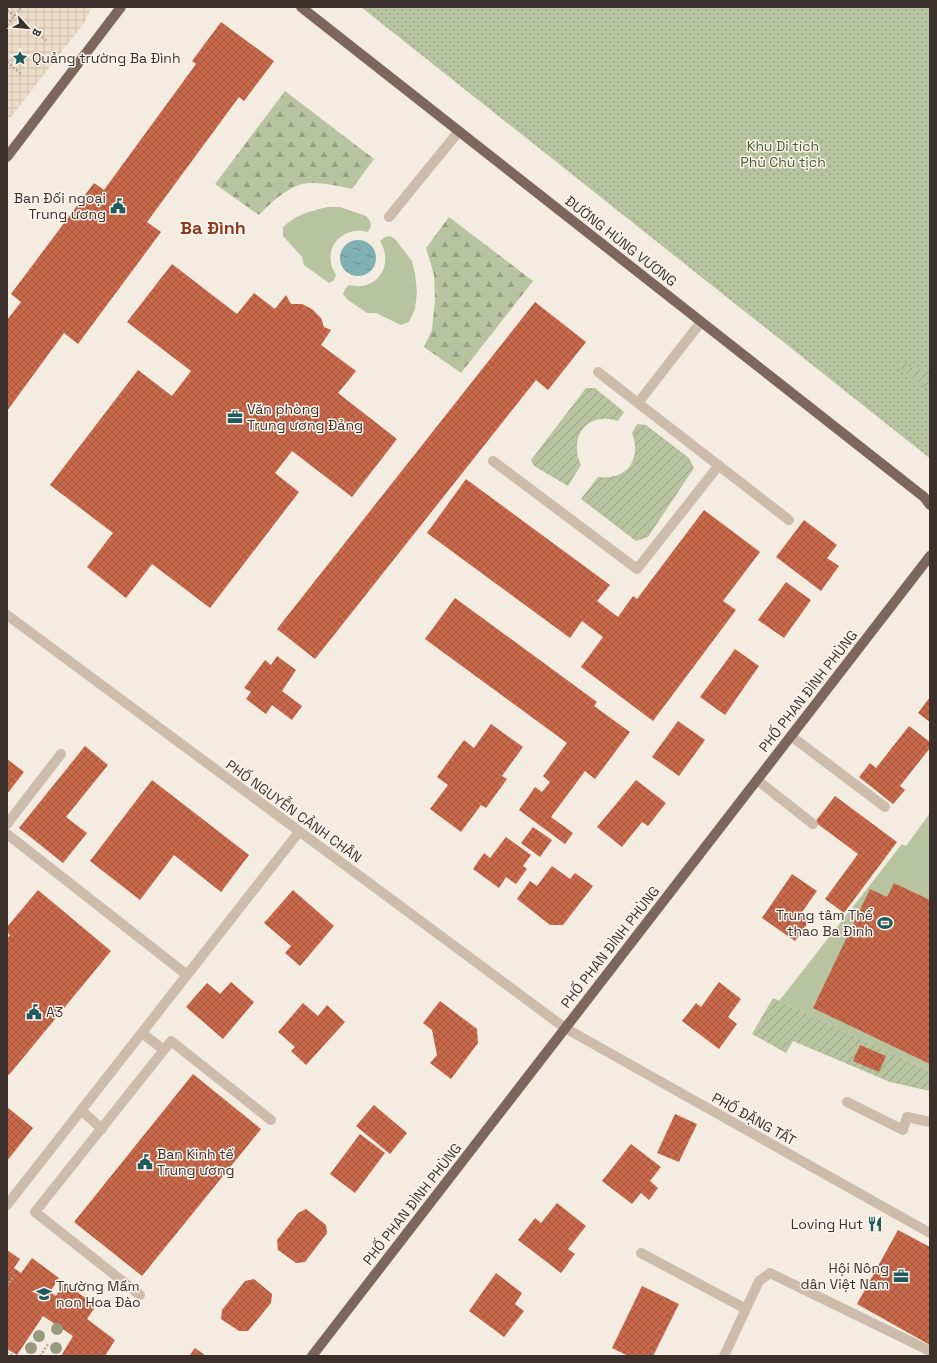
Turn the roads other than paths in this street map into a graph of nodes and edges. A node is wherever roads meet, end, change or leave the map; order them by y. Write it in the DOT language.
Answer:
graph roads {
  1 [pos="121,7"];
  2 [pos="301,7"];
  3 [pos="459,132"];
  4 [pos="7,157"];
  5 [pos="389,217"];
  6 [pos="701,322"];
  7 [pos="598,372"];
  8 [pos="638,403"];
  9 [pos="493,461"];
  10 [pos="719,465"];
  11 [pos="927,498"];
  12 [pos="930,505"];
  13 [pos="789,520"];
  14 [pos="930,556"];
  15 [pos="7,615"];
  16 [pos="791,736"];
  17 [pos="61,754"];
  18 [pos="757,780"];
  19 [pos="885,807"];
  20 [pos="7,824"];
  21 [pos="813,824"];
  22 [pos="299,832"];
  23 [pos="7,834"];
  24 [pos="187,975"];
  25 [pos="565,1028"];
  26 [pos="142,1033"];
  27 [pos="164,1050"];
  28 [pos="847,1102"];
  29 [pos="81,1110"];
  30 [pos="271,1120"];
  31 [pos="930,1122"];
  32 [pos="102,1129"];
  33 [pos="7,1205"];
  34 [pos="930,1233"];
  35 [pos="641,1253"];
  36 [pos="140,1296"];
  37 [pos="746,1309"];
  38 [pos="930,1351"];
  39 [pos="312,1356"];
  40 [pos="724,1356"];
  1 -- 4 [label="main road"];
  2 -- 3 [label="main road, ĐƯỜNG HÙNG VƯƠNG"];
  3 -- 5 [label="street"];
  3 -- 6 [label="main road, ĐƯỜNG HÙNG VƯƠNG"];
  6 -- 8 [label="street"];
  6 -- 11 [label="main road, ĐƯỜNG HÙNG VƯƠNG"];
  7 -- 8 [label="street"];
  8 -- 10 [label="street"];
  9 -- 10 [label="street"];
  10 -- 13 [label="street"];
  11 -- 12 [label="main road, ĐƯỜNG HÙNG VƯƠNG"];
  14 -- 16 [label="main road, PHỐ PHAN ĐÌNH PHÙNG"];
  15 -- 22 [label="street, PHỐ NGUYỄN CẢNH CHÂN"];
  16 -- 18 [label="main road, PHỐ PHAN ĐÌNH PHÙNG"];
  16 -- 19 [label="street"];
  17 -- 20 [label="street"];
  18 -- 21 [label="street"];
  18 -- 25 [label="main road, PHỐ PHAN ĐÌNH PHÙNG"];
  22 -- 24 [label="street"];
  22 -- 25 [label="street, PHỐ NGUYỄN CẢNH CHÂN"];
  23 -- 24 [label="street"];
  24 -- 26 [label="street"];
  25 -- 34 [label="street, PHỐ ĐẶNG TẤT"];
  25 -- 39 [label="main road, PHỐ PHAN ĐÌNH PHÙNG"];
  26 -- 27 [label="street"];
  26 -- 29 [label="street"];
  27 -- 30 [label="street"];
  27 -- 32 [label="street"];
  28 -- 31 [label="street"];
  29 -- 32 [label="street"];
  29 -- 33 [label="street"];
  32 -- 36 [label="street"];
  35 -- 37 [label="street"];
  37 -- 38 [label="street"];
  37 -- 40 [label="street"];
}
